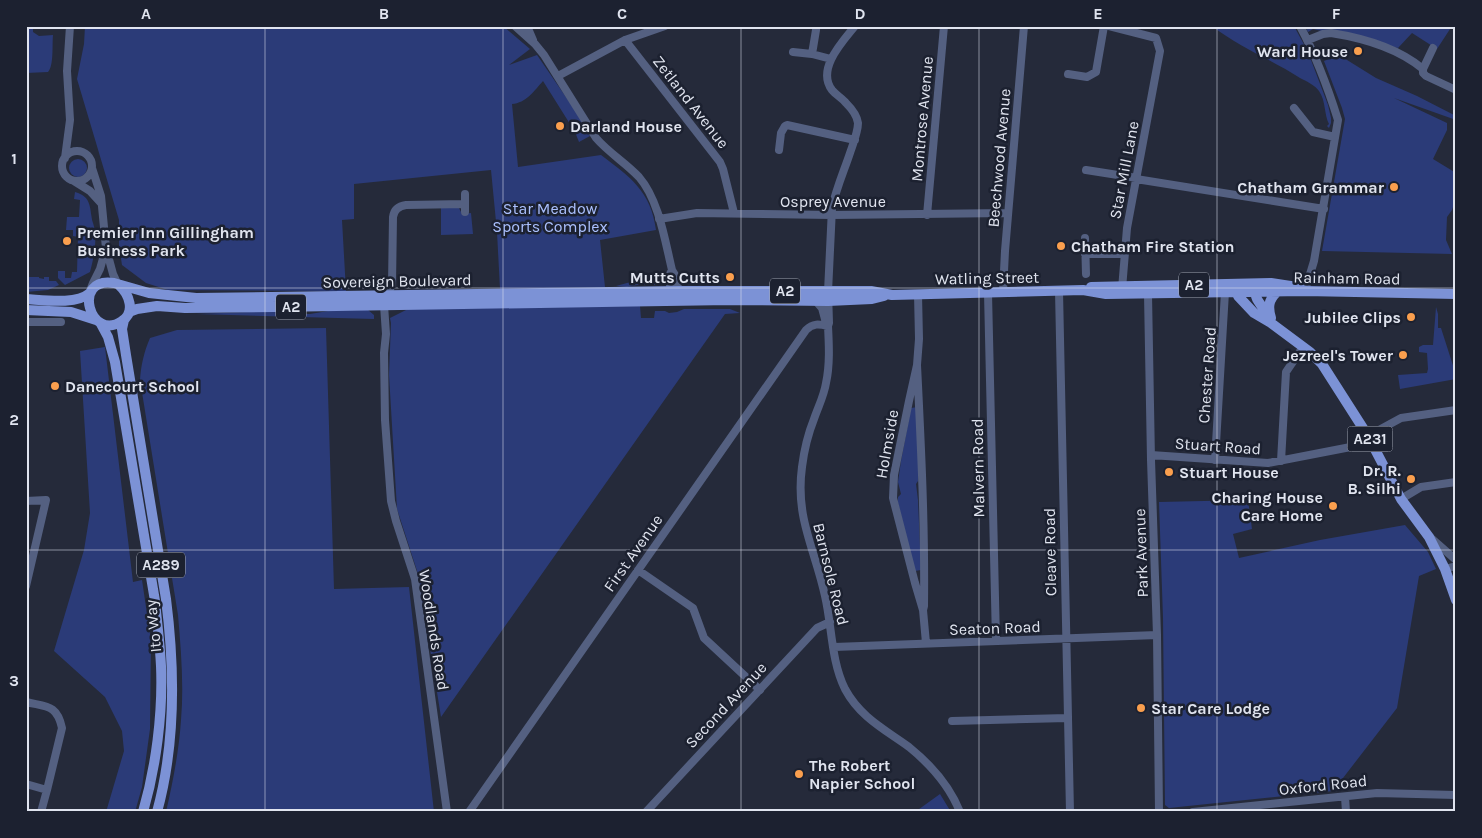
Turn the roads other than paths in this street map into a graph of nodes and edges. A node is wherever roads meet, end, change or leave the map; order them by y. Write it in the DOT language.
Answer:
graph roads {
  1 [pos="70,26"];
  2 [pos="514,26"];
  3 [pos="527,26"];
  4 [pos="665,26"];
  5 [pos="944,26"];
  6 [pos="1024,26"];
  7 [pos="1104,26"];
  8 [pos="1109,26"];
  9 [pos="1300,26"];
  10 [pos="844,27"];
  11 [pos="853,29"];
  12 [pos="816,30"];
  13 [pos="625,40"];
  14 [pos="1308,40"];
  15 [pos="535,44"];
  16 [pos="1433,48"];
  17 [pos="793,52"];
  18 [pos="812,54"];
  19 [pos="831,59"];
  20 [pos="1423,69"];
  21 [pos="1068,74"];
  22 [pos="558,76"];
  23 [pos="1456,90"];
  24 [pos="1294,108"];
  25 [pos="69,133"];
  26 [pos="1335,137"];
  27 [pos="855,140"];
  28 [pos="779,150"];
  29 [pos="79,152"];
  30 [pos="65,158"];
  31 [pos="92,168"];
  32 [pos="1086,170"];
  33 [pos="1137,178"];
  34 [pos="73,181"];
  35 [pos="465,194"];
  36 [pos="101,203"];
  37 [pos="1324,209"];
  38 [pos="734,213"];
  39 [pos="1008,214"];
  40 [pos="832,215"];
  41 [pos="927,215"];
  42 [pos="659,219"];
  43 [pos="1085,238"];
  44 [pos="106,248"];
  45 [pos="1085,254"];
  46 [pos="1124,254"];
  47 [pos="1086,274"];
  48 [pos="118,285"];
  49 [pos="1255,288"];
  50 [pos="1122,290"];
  51 [pos="1059,291"];
  52 [pos="1305,291"];
  53 [pos="1003,292"];
  54 [pos="1226,292"];
  55 [pos="1238,292"];
  56 [pos="1277,292"];
  57 [pos="90,293"];
  58 [pos="988,293"];
  59 [pos="918,294"];
  60 [pos="1148,294"];
  61 [pos="1456,294"];
  62 [pos="674,296"];
  63 [pos="828,296"];
  64 [pos="26,299"];
  65 [pos="386,300"];
  66 [pos="816,300"];
  67 [pos="26,310"];
  68 [pos="126,316"];
  69 [pos="26,322"];
  70 [pos="39,322"];
  71 [pos="61,322"];
  72 [pos="99,322"];
  73 [pos="1271,324"];
  74 [pos="828,326"];
  75 [pos="40,332"];
  76 [pos="1303,347"];
  77 [pos="917,365"];
  78 [pos="909,401"];
  79 [pos="919,402"];
  80 [pos="1456,410"];
  81 [pos="1369,439"];
  82 [pos="1151,455"];
  83 [pos="1215,460"];
  84 [pos="1281,461"];
  85 [pos="1456,482"];
  86 [pos="1401,499"];
  87 [pos="26,501"];
  88 [pos="1429,537"];
  89 [pos="29,559"];
  90 [pos="1456,560"];
  91 [pos="1443,566"];
  92 [pos="1456,566"];
  93 [pos="638,570"];
  94 [pos="925,578"];
  95 [pos="914,579"];
  96 [pos="26,586"];
  97 [pos="1456,600"];
  98 [pos="923,610"];
  99 [pos="830,622"];
  100 [pos="1157,635"];
  101 [pos="1066,639"];
  102 [pos="996,641"];
  103 [pos="926,643"];
  104 [pos="834,647"];
  105 [pos="760,690"];
  106 [pos="26,702"];
  107 [pos="1068,718"];
  108 [pos="952,721"];
  109 [pos="26,784"];
  110 [pos="47,790"];
  111 [pos="1456,795"];
  112 [pos="1344,797"];
  113 [pos="41,812"];
  114 [pos="143,812"];
  115 [pos="157,812"];
  116 [pos="448,812"];
  117 [pos="469,812"];
  118 [pos="646,812"];
  119 [pos="960,812"];
  120 [pos="1070,812"];
  121 [pos="1159,812"];
  122 [pos="1193,812"];
  123 [pos="1346,812"];
  1 -- 25 [label="street"];
  2 -- 15 [label="street"];
  3 -- 15 [label="street"];
  4 -- 13 [label="street"];
  5 -- 41 [label="street, Montrose Avenue"];
  6 -- 39 [label="street, Beechwood Avenue"];
  7 -- 21 [label="street"];
  8 -- 33 [label="street, Star Mill Lane"];
  9 -- 14 [label="street"];
  10 -- 11 [label="street"];
  11 -- 19 [label="street"];
  12 -- 18 [label="street"];
  13 -- 22 [label="street"];
  13 -- 38 [label="street, Zetland Avenue"];
  14 -- 20 [label="street"];
  14 -- 26 [label="street"];
  15 -- 22 [label="street"];
  16 -- 20 [label="street"];
  17 -- 18 [label="street"];
  18 -- 19 [label="street"];
  19 -- 27 [label="street, Barnsole Road"];
  20 -- 23 [label="street"];
  22 -- 42 [label="street"];
  24 -- 26 [label="street"];
  25 -- 29 [label="street"];
  25 -- 30 [label="street"];
  26 -- 37 [label="street"];
  27 -- 28 [label="street"];
  27 -- 40 [label="street, Barnsole Road"];
  29 -- 30 [label="street"];
  29 -- 31 [label="street"];
  30 -- 34 [label="street"];
  31 -- 34 [label="street"];
  31 -- 36 [label="street"];
  32 -- 33 [label="street"];
  33 -- 37 [label="street"];
  33 -- 46 [label="street, Star Mill Lane"];
  34 -- 36 [label="street"];
  35 -- 65 [label="street, Woodlands Road"];
  36 -- 44 [label="street"];
  37 -- 52 [label="street"];
  38 -- 40 [label="street, Osprey Avenue"];
  38 -- 42 [label="street, Osprey Avenue"];
  39 -- 41 [label="street, Osprey Avenue"];
  39 -- 53 [label="street, Beechwood Avenue"];
  40 -- 41 [label="street, Osprey Avenue"];
  40 -- 63 [label="street, Barnsole Road"];
  42 -- 62 [label="street"];
  43 -- 45 [label="street"];
  44 -- 48 [label="street"];
  44 -- 57 [label="street"];
  45 -- 46 [label="street"];
  45 -- 47 [label="street"];
  46 -- 50 [label="street, Star Mill Lane"];
  48 -- 57 [label="main road"];
  48 -- 65 [label="main road, Sovereign Boulevard / A2"];
  48 -- 68 [label="main road"];
  49 -- 50 [label="main road, Watling Street / A2"];
  49 -- 52 [label="main road, Watling Street / A2"];
  49 -- 55 [label="main road, Rainham Road / A2"];
  49 -- 56 [label="main road, Rainham Road / A2"];
  49 -- 73 [label="main road, A231"];
  50 -- 51 [label="main road, Watling Street / A2"];
  50 -- 60 [label="main road, Watling Street / A2"];
  51 -- 53 [label="main road, Watling Street / A2"];
  51 -- 101 [label="street, Cleave Road"];
  52 -- 56 [label="main road, Rainham Road / A2"];
  52 -- 61 [label="main road, Rainham Road / A2"];
  53 -- 58 [label="main road, Watling Street / A2"];
  54 -- 55 [label="main road, Watling Street / A2"];
  54 -- 60 [label="main road, Watling Street / A2"];
  54 -- 83 [label="street, Chester Road"];
  55 -- 73 [label="main road, A231"];
  56 -- 73 [label="main road"];
  57 -- 64 [label="main road"];
  57 -- 72 [label="main road"];
  58 -- 59 [label="main road, Watling Street / A2"];
  58 -- 102 [label="street, Malvern Road"];
  59 -- 63 [label="main road, Watling Street / A2"];
  59 -- 77 [label="street, Holmside"];
  60 -- 82 [label="street, Park Avenue"];
  62 -- 63 [label="main road, Watling Street / A2"];
  62 -- 65 [label="main road, Sovereign Boulevard / A2"];
  62 -- 66 [label="main road, Watling Street / A2"];
  63 -- 66 [label="main road, Watling Street / A2"];
  63 -- 74 [label="street, Barnsole Road"];
  65 -- 68 [label="main road, Sovereign Boulevard / A2"];
  65 -- 116 [label="street, Woodlands Road"];
  66 -- 74 [label="street, Barnsole Road"];
  67 -- 72 [label="main road"];
  68 -- 72 [label="main road"];
  68 -- 115 [label="main road, Ito Way / A289"];
  69 -- 70 [label="street"];
  70 -- 71 [label="street"];
  70 -- 75 [label="street"];
  72 -- 114 [label="main road, Ito Way / A289"];
  73 -- 76 [label="main road, A231"];
  74 -- 93 [label="street, First Avenue"];
  74 -- 99 [label="street, Barnsole Road"];
  76 -- 81 [label="main road, A231"];
  76 -- 84 [label="street"];
  77 -- 78 [label="street, Holmside"];
  77 -- 79 [label="street, Holmside"];
  78 -- 79 [label="street, Holmside"];
  78 -- 95 [label="street, Holmside"];
  79 -- 94 [label="street, Holmside"];
  80 -- 81 [label="street, Stuart Road"];
  81 -- 84 [label="street, Stuart Road"];
  81 -- 86 [label="main road, A231"];
  82 -- 83 [label="street, Stuart Road"];
  82 -- 100 [label="street, Park Avenue"];
  83 -- 84 [label="street, Stuart Road"];
  85 -- 86 [label="street"];
  86 -- 88 [label="main road, A231"];
  87 -- 89 [label="street"];
  88 -- 90 [label="street"];
  88 -- 91 [label="main road, A231"];
  89 -- 96 [label="street"];
  90 -- 91 [label="street"];
  91 -- 92 [label="street"];
  91 -- 97 [label="main road, A231"];
  93 -- 105 [label="street"];
  93 -- 117 [label="street, First Avenue"];
  94 -- 95 [label="street"];
  94 -- 98 [label="street, Holmside"];
  95 -- 98 [label="street, Holmside"];
  98 -- 103 [label="street, Holmside"];
  99 -- 104 [label="street, Barnsole Road"];
  99 -- 105 [label="street, Second Avenue"];
  100 -- 101 [label="street, Seaton Road"];
  100 -- 121 [label="street, Park Avenue"];
  101 -- 102 [label="street, Seaton Road"];
  101 -- 107 [label="street, Cleave Road"];
  102 -- 103 [label="street, Seaton Road"];
  103 -- 104 [label="street, Seaton Road"];
  104 -- 119 [label="street, Barnsole Road"];
  105 -- 118 [label="street, Second Avenue"];
  106 -- 110 [label="street"];
  107 -- 108 [label="street"];
  107 -- 120 [label="street, Cleave Road"];
  109 -- 110 [label="street"];
  110 -- 113 [label="street"];
  111 -- 112 [label="street, Oxford Road"];
  112 -- 122 [label="street, Oxford Road"];
  112 -- 123 [label="street"];
}
